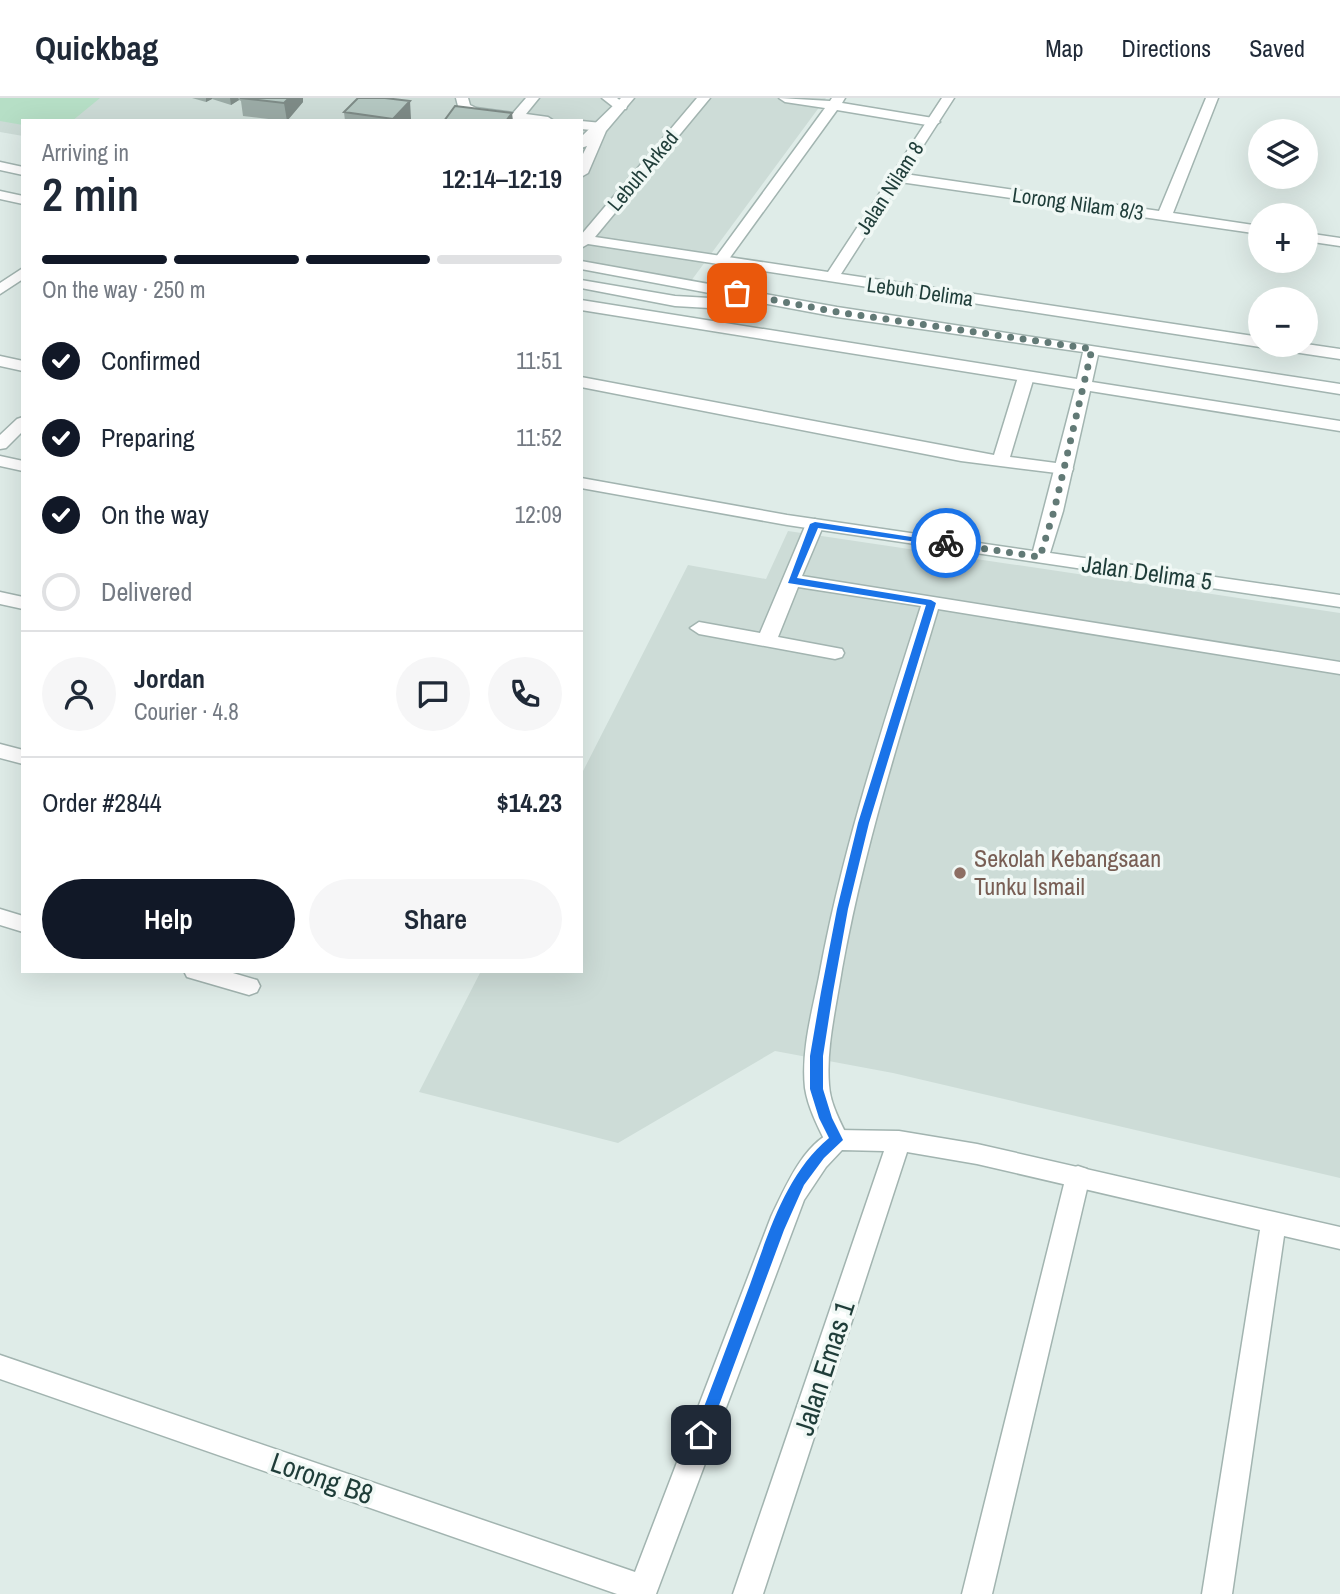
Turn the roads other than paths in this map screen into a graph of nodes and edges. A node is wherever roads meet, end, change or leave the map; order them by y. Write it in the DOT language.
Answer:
graph roads {
  1 [pos="462,98"];
  2 [pos="533,98"];
  3 [pos="608,98"];
  4 [pos="704,98"];
  5 [pos="785,98"];
  6 [pos="948,98"];
  7 [pos="1212,98"];
  8 [pos="625,102"];
  9 [pos="836,102"];
  10 [pos="517,117"];
  11 [pos="532,119"];
  12 [pos="933,122"];
  13 [pos="583,125"];
  14 [pos="602,127"];
  15 [pos="583,142"];
  16 [pos="0,166"];
  17 [pos="583,169"];
  18 [pos="21,171"];
  19 [pos="897,177"];
  20 [pos="0,195"];
  21 [pos="21,200"];
  22 [pos="1164,217"];
  23 [pos="1248,228"];
  24 [pos="1318,239"];
  25 [pos="583,240"];
  26 [pos="583,241"];
  27 [pos="1340,242"];
  28 [pos="721,260"];
  29 [pos="583,265"];
  30 [pos="21,274"];
  31 [pos="831,278"];
  32 [pos="583,284"];
  33 [pos="0,290"];
  34 [pos="583,305"];
  35 [pos="837,312"];
  36 [pos="1248,340"];
  37 [pos="1092,349"];
  38 [pos="1318,351"];
  39 [pos="1340,354"];
  40 [pos="0,361"];
  41 [pos="21,366"];
  42 [pos="1026,377"];
  43 [pos="583,382"];
  44 [pos="1084,386"];
  45 [pos="1340,389"];
  46 [pos="21,424"];
  47 [pos="1340,426"];
  48 [pos="0,444"];
  49 [pos="0,461"];
  50 [pos="1000,462"];
  51 [pos="21,466"];
  52 [pos="1065,468"];
  53 [pos="583,483"];
  54 [pos="815,524"];
  55 [pos="1040,557"];
  56 [pos="792,580"];
  57 [pos="0,598"];
  58 [pos="1340,601"];
  59 [pos="21,603"];
  60 [pos="931,603"];
  61 [pos="699,628"];
  62 [pos="767,640"];
  63 [pos="835,653"];
  64 [pos="1340,668"];
  65 [pos="0,751"];
  66 [pos="21,756"];
  67 [pos="0,917"];
  68 [pos="21,923"];
  69 [pos="202,973"];
  70 [pos="248,986"];
  71 [pos="837,1140"];
  72 [pos="899,1141"];
  73 [pos="1078,1176"];
  74 [pos="1274,1222"];
  75 [pos="1340,1238"];
  76 [pos="0,1367"];
  77 [pos="643,1591"];
  78 [pos="748,1594"];
  79 [pos="977,1594"];
  80 [pos="1217,1594"];
  1 -- 10 [label="street"];
  2 -- 10 [label="street"];
  3 -- 8 [label="street"];
  4 -- 25 [label="street, Lebuh Arked"];
  5 -- 9 [label="street"];
  6 -- 12 [label="street, Jalan Nilam 8"];
  7 -- 22 [label="street"];
  8 -- 14 [label="street, Lebuh Arked"];
  9 -- 12 [label="street"];
  9 -- 28 [label="street"];
  10 -- 11 [label="street"];
  12 -- 19 [label="street, Jalan Nilam 8"];
  13 -- 14 [label="street"];
  14 -- 15 [label="street, Lebuh Arked"];
  14 -- 17 [label="street, Lebuh Arked"];
  16 -- 18 [label="street"];
  19 -- 22 [label="street, Lorong Nilam 8/3"];
  19 -- 31 [label="street, Jalan Nilam 8"];
  20 -- 21 [label="street"];
  22 -- 23 [label="street, Lorong Nilam 8/3"];
  24 -- 27 [label="street"];
  26 -- 28 [label="street, Lebuh Delima"];
  28 -- 31 [label="street, Lebuh Delima"];
  29 -- 35 [label="street, Lebuh Delima"];
  30 -- 33 [label="street"];
  31 -- 36 [label="street, Lebuh Delima"];
  32 -- 35 [label="street, Lebuh Delima"];
  34 -- 42 [label="street"];
  35 -- 37 [label="street, Lebuh Delima"];
  37 -- 44 [label="street"];
  37 -- 45 [label="street, Lebuh Delima"];
  38 -- 39 [label="street"];
  40 -- 41 [label="street"];
  42 -- 44 [label="street"];
  42 -- 50 [label="street"];
  43 -- 50 [label="street"];
  44 -- 47 [label="street"];
  44 -- 52 [label="street"];
  46 -- 48 [label="street"];
  49 -- 51 [label="street"];
  50 -- 52 [label="street"];
  52 -- 55 [label="street"];
  53 -- 54 [label="street, Jalan Delima 5"];
  54 -- 55 [label="street, Jalan Delima 5"];
  54 -- 56 [label="street"];
  55 -- 58 [label="street, Jalan Delima 5"];
  56 -- 60 [label="street"];
  56 -- 62 [label="street"];
  57 -- 59 [label="street"];
  60 -- 64 [label="street"];
  60 -- 71 [label="street"];
  61 -- 62 [label="street"];
  62 -- 63 [label="street"];
  65 -- 66 [label="street"];
  67 -- 68 [label="street"];
  69 -- 70 [label="street"];
  71 -- 72 [label="street"];
  71 -- 77 [label="street"];
  72 -- 73 [label="street"];
  72 -- 78 [label="street, Jalan Emas 1"];
  73 -- 74 [label="street"];
  73 -- 79 [label="street"];
  74 -- 75 [label="street"];
  74 -- 80 [label="street"];
  76 -- 77 [label="street, Lorong B8"];
}
